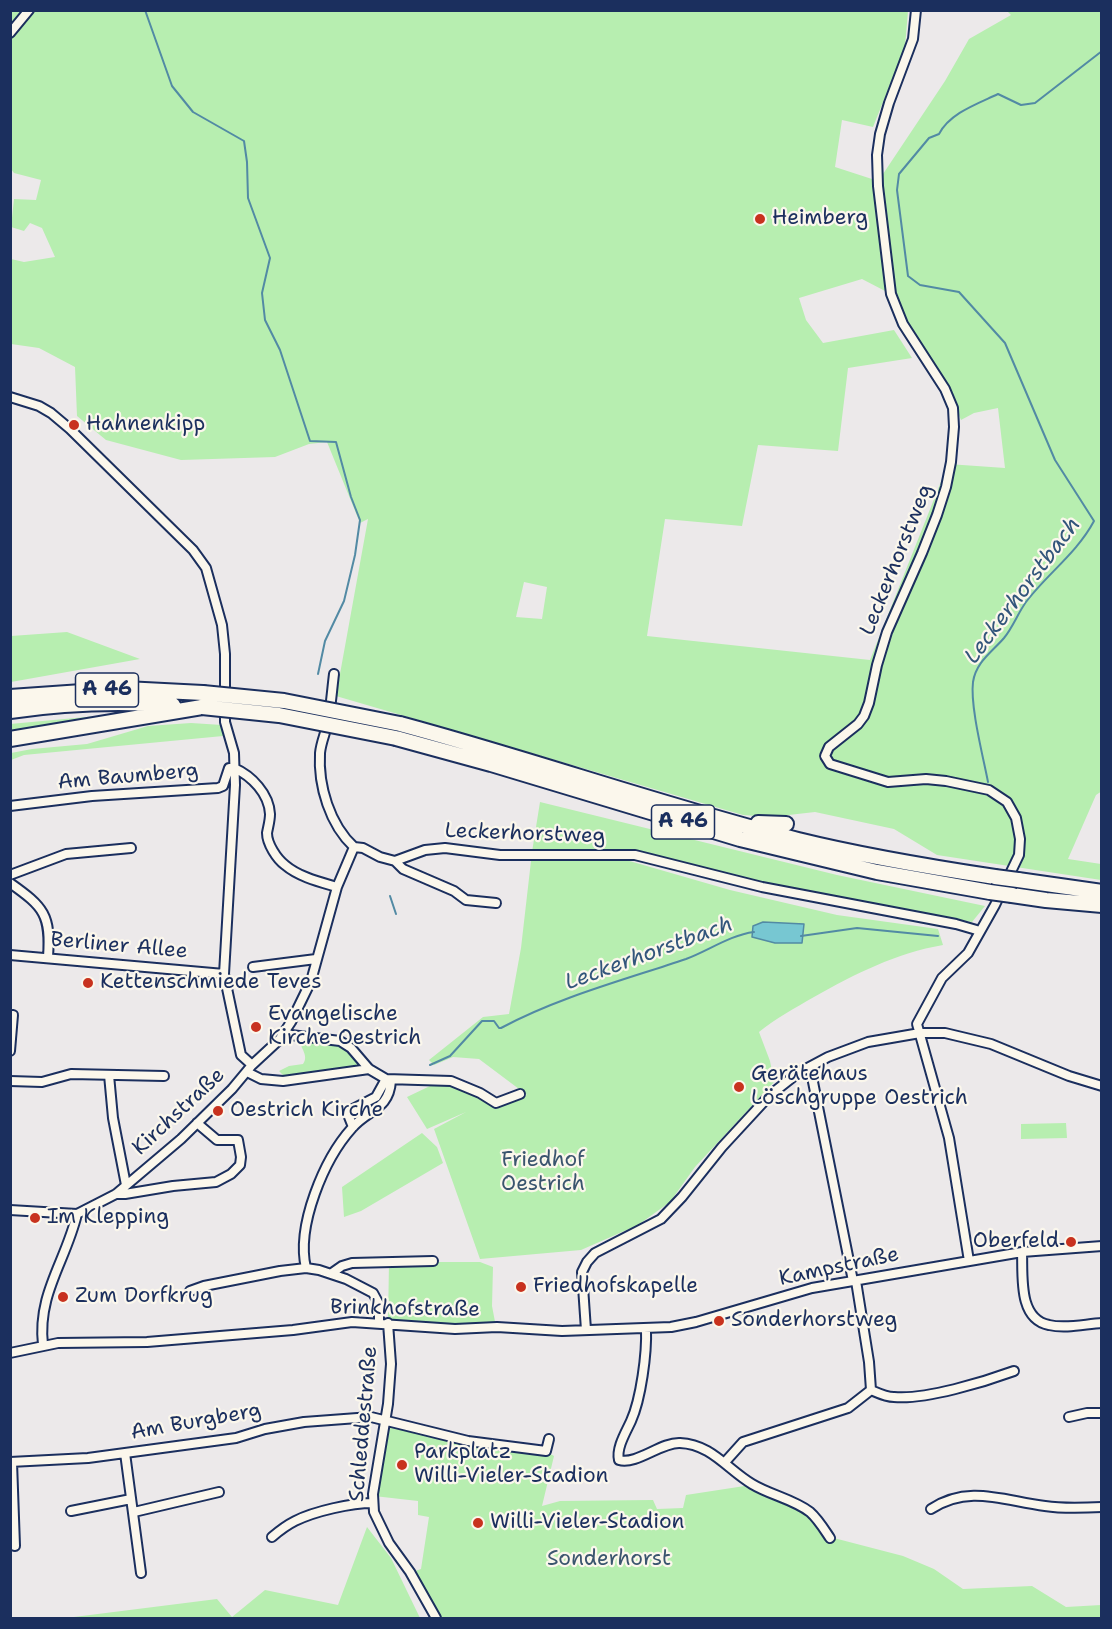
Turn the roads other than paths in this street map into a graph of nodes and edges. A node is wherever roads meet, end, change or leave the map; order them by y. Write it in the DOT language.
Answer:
graph roads {
  1 [pos="29,10"];
  2 [pos="916,10"];
  3 [pos="10,33"];
  4 [pos="10,397"];
  5 [pos="334,675"];
  6 [pos="10,697"];
  7 [pos="203,700"];
  8 [pos="10,711"];
  9 [pos="10,739"];
  10 [pos="234,768"];
  11 [pos="10,806"];
  12 [pos="708,815"];
  13 [pos="786,825"];
  14 [pos="354,847"];
  15 [pos="131,848"];
  16 [pos="924,858"];
  17 [pos="395,861"];
  18 [pos="960,872"];
  19 [pos="10,875"];
  20 [pos="10,883"];
  21 [pos="337,887"];
  22 [pos="1101,892"];
  23 [pos="1046,900"];
  24 [pos="496,903"];
  25 [pos="1101,905"];
  26 [pos="1083,912"];
  27 [pos="980,931"];
  28 [pos="10,955"];
  29 [pos="48,957"];
  30 [pos="316,959"];
  31 [pos="253,967"];
  32 [pos="224,974"];
  33 [pos="13,1015"];
  34 [pos="285,1032"];
  35 [pos="920,1033"];
  36 [pos="10,1051"];
  37 [pos="252,1065"];
  38 [pos="810,1067"];
  39 [pos="369,1069"];
  40 [pos="247,1072"];
  41 [pos="109,1075"];
  42 [pos="164,1077"];
  43 [pos="391,1080"];
  44 [pos="10,1081"];
  45 [pos="1101,1086"];
  46 [pos="520,1094"];
  47 [pos="197,1123"];
  48 [pos="353,1127"];
  49 [pos="126,1185"];
  50 [pos="116,1194"];
  51 [pos="10,1210"];
  52 [pos="77,1214"];
  53 [pos="1101,1246"];
  54 [pos="1022,1252"];
  55 [pos="433,1261"];
  56 [pos="969,1261"];
  57 [pos="306,1268"];
  58 [pos="332,1273"];
  59 [pos="854,1281"];
  60 [pos="190,1291"];
  61 [pos="379,1323"];
  62 [pos="388,1323"];
  63 [pos="1101,1323"];
  64 [pos="646,1329"];
  65 [pos="586,1330"];
  66 [pos="43,1345"];
  67 [pos="10,1353"];
  68 [pos="1014,1371"];
  69 [pos="871,1390"];
  70 [pos="1101,1413"];
  71 [pos="1069,1417"];
  72 [pos="385,1419"];
  73 [pos="549,1439"];
  74 [pos="125,1453"];
  75 [pos="11,1462"];
  76 [pos="725,1462"];
  77 [pos="219,1492"];
  78 [pos="131,1498"];
  79 [pos="373,1503"];
  80 [pos="1101,1507"];
  81 [pos="931,1509"];
  82 [pos="71,1511"];
  83 [pos="134,1512"];
  84 [pos="272,1537"];
  85 [pos="830,1538"];
  86 [pos="15,1546"];
  87 [pos="141,1573"];
  88 [pos="436,1618"];
  1 -- 3 [label="street"];
  2 -- 27 [label="street, Leckerhorstweg"];
  4 -- 10 [label="street"];
  5 -- 14 [label="street"];
  6 -- 7 [label="highway, A 46"];
  7 -- 8 [label="highway, A 46"];
  7 -- 9 [label="highway"];
  7 -- 12 [label="highway, A 46, bridge"];
  7 -- 23 [label="highway, A 46, bridge"];
  10 -- 11 [label="street, Am Baumberg"];
  10 -- 21 [label="street"];
  10 -- 32 [label="street"];
  12 -- 13 [label="highway"];
  12 -- 18 [label="highway, A 46"];
  14 -- 17 [label="street"];
  14 -- 21 [label="street, Kirchstraße"];
  15 -- 19 [label="street"];
  16 -- 18 [label="highway"];
  17 -- 24 [label="street"];
  17 -- 27 [label="street, Leckerhorstweg"];
  18 -- 22 [label="highway, A 46, bridge"];
  20 -- 29 [label="street"];
  21 -- 30 [label="street, Kirchstraße"];
  23 -- 25 [label="highway, A 46"];
  23 -- 26 [label="highway"];
  27 -- 35 [label="street, Leckerhorstweg"];
  28 -- 29 [label="street, Berliner Allee"];
  29 -- 32 [label="street, Berliner Allee"];
  30 -- 31 [label="street"];
  30 -- 34 [label="street, Kirchstraße"];
  32 -- 37 [label="street"];
  33 -- 36 [label="street"];
  34 -- 37 [label="street, Kirchstraße"];
  34 -- 39 [label="street"];
  35 -- 38 [label="street"];
  35 -- 45 [label="street"];
  35 -- 56 [label="street"];
  37 -- 40 [label="street, Kirchstraße"];
  38 -- 59 [label="street"];
  38 -- 65 [label="street"];
  39 -- 40 [label="street"];
  39 -- 43 [label="street"];
  40 -- 47 [label="street, Kirchstraße"];
  41 -- 42 [label="street"];
  41 -- 44 [label="street"];
  41 -- 49 [label="street"];
  43 -- 46 [label="street"];
  43 -- 48 [label="street"];
  43 -- 48 [label="street"];
  47 -- 49 [label="street, Kirchstraße"];
  47 -- 50 [label="street"];
  48 -- 57 [label="street"];
  49 -- 50 [label="street, Kirchstraße"];
  50 -- 52 [label="street, Kirchstraße"];
  51 -- 52 [label="street"];
  52 -- 66 [label="street"];
  53 -- 54 [label="street, Kampstraße"];
  54 -- 56 [label="street, Kampstraße"];
  54 -- 63 [label="street"];
  55 -- 58 [label="street"];
  56 -- 59 [label="street, Kampstraße"];
  57 -- 58 [label="street"];
  57 -- 60 [label="street"];
  58 -- 61 [label="street"];
  59 -- 64 [label="street, Kampstraße"];
  59 -- 69 [label="street"];
  61 -- 62 [label="street, Brinkhofstraße"];
  61 -- 66 [label="street, Brinkhofstraße"];
  62 -- 65 [label="street, Brinkhofstraße"];
  62 -- 72 [label="street, Schleddestraße"];
  64 -- 65 [label="street, Kampstraße"];
  64 -- 76 [label="street"];
  66 -- 67 [label="street, Brinkhofstraße"];
  68 -- 69 [label="street"];
  69 -- 76 [label="street"];
  70 -- 71 [label="street"];
  72 -- 73 [label="street, Am Burgberg"];
  72 -- 74 [label="street, Am Burgberg"];
  72 -- 79 [label="street, Schleddestraße"];
  74 -- 75 [label="street, Am Burgberg"];
  74 -- 78 [label="street"];
  75 -- 86 [label="street, Am Burgberg"];
  76 -- 85 [label="street"];
  77 -- 83 [label="street"];
  78 -- 82 [label="street"];
  78 -- 83 [label="street"];
  79 -- 84 [label="street"];
  79 -- 88 [label="street, Schleddestraße"];
  80 -- 81 [label="street"];
  83 -- 87 [label="street"];
}
